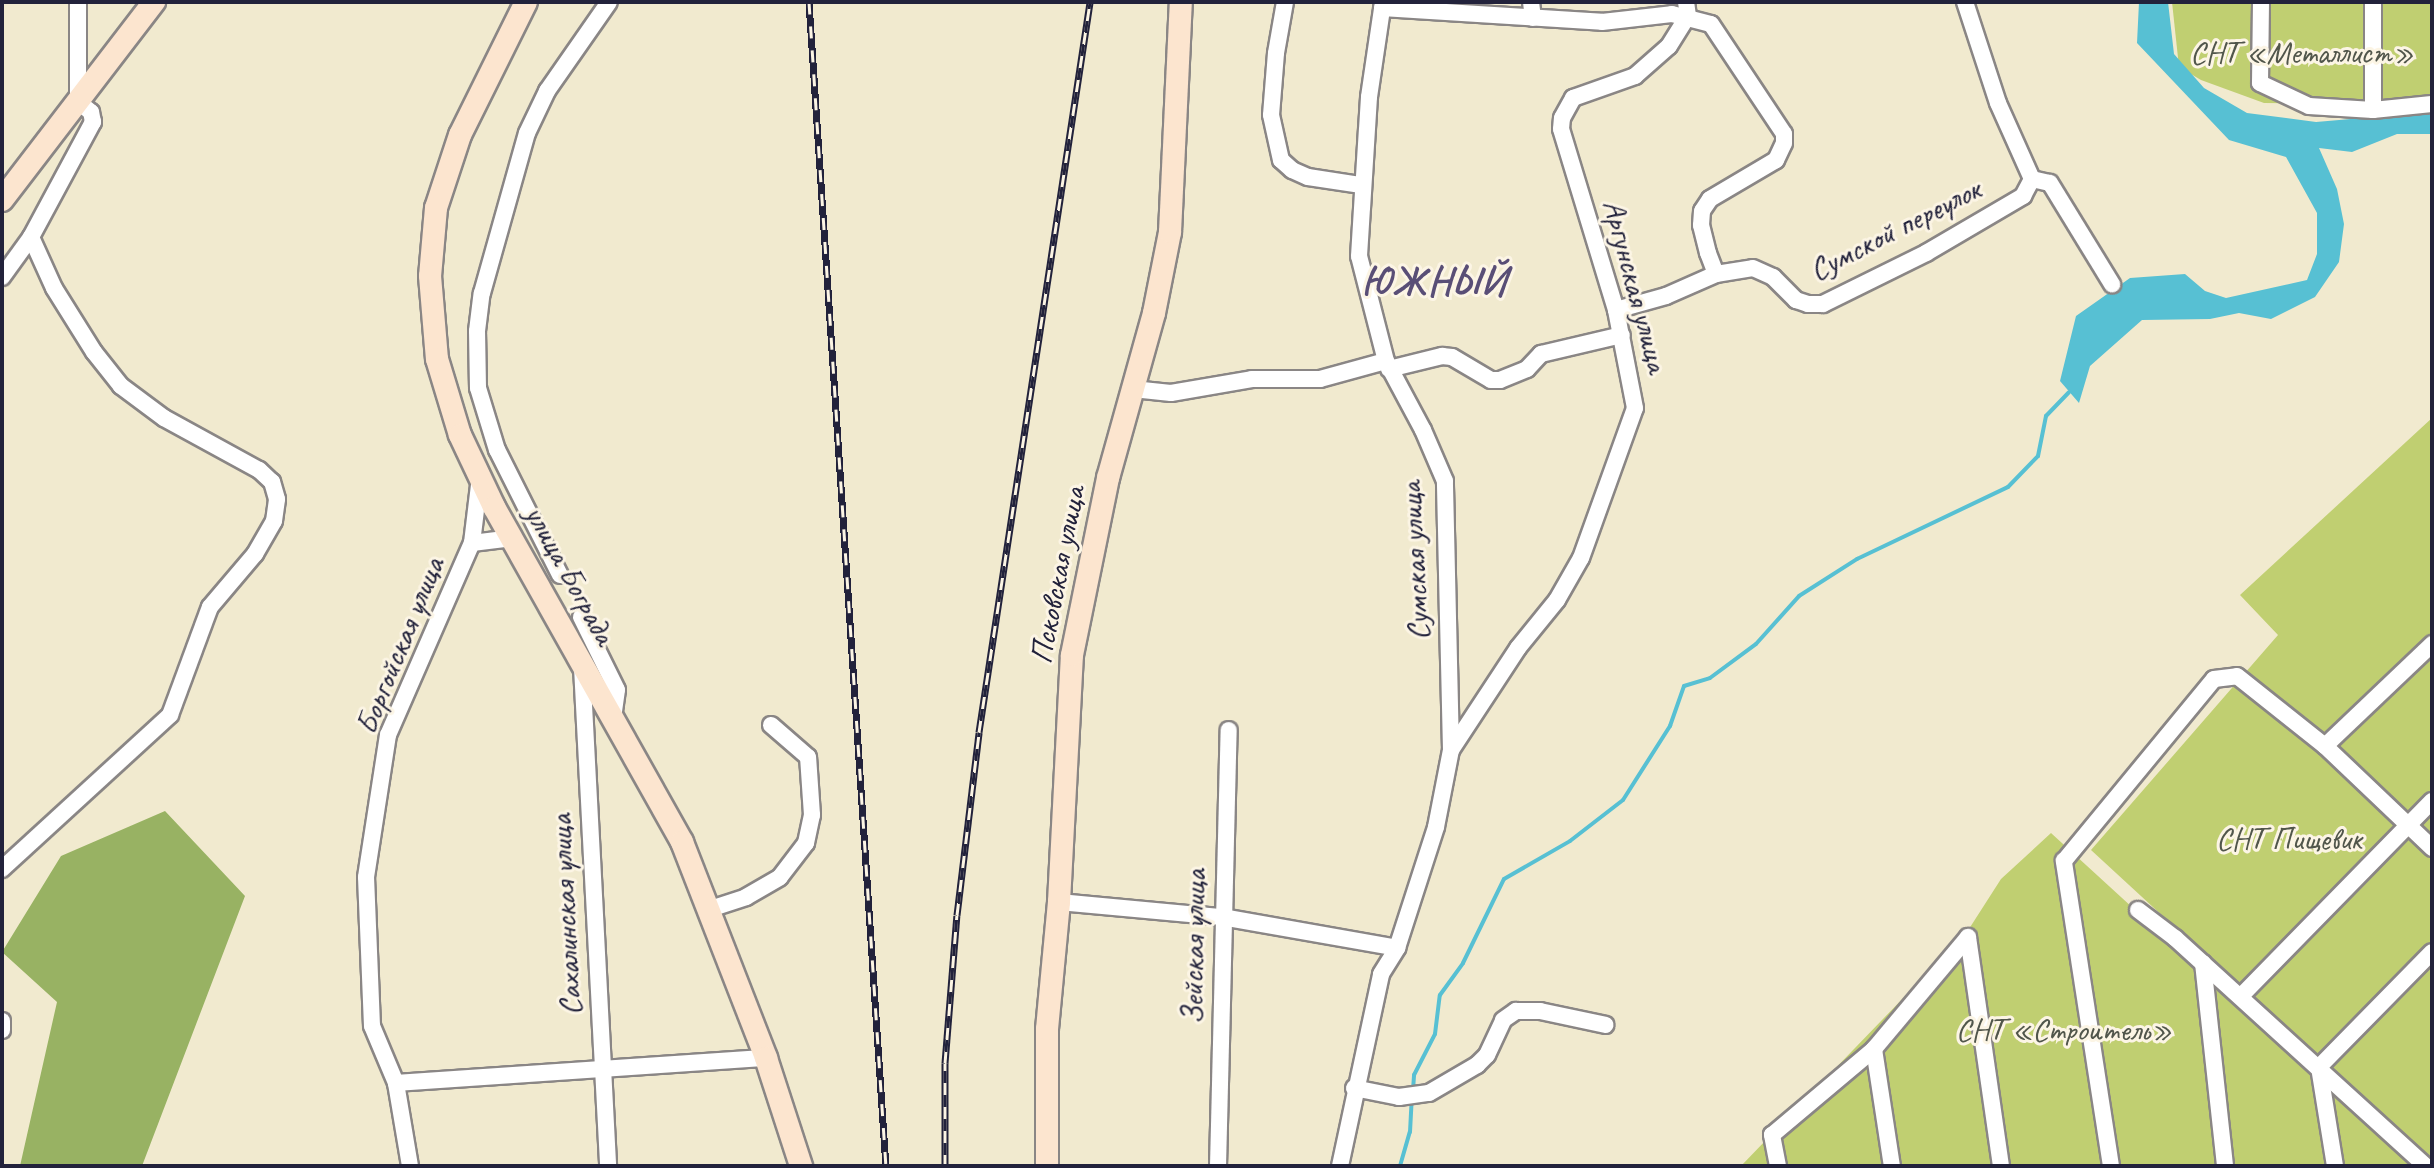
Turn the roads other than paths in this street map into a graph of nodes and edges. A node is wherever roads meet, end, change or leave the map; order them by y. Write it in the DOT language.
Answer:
graph roads {
  1 [pos="78,2"];
  2 [pos="154,2"];
  3 [pos="526,2"];
  4 [pos="609,2"];
  5 [pos="1181,2"];
  6 [pos="1285,2"];
  7 [pos="1965,2"];
  8 [pos="2261,2"];
  9 [pos="2373,2"];
  10 [pos="1382,5"];
  11 [pos="1687,9"];
  12 [pos="1532,10"];
  13 [pos="78,102"];
  14 [pos="2432,104"];
  15 [pos="2373,110"];
  16 [pos="2032,179"];
  17 [pos="1361,185"];
  18 [pos="2,200"];
  19 [pos="31,237"];
  20 [pos="1716,274"];
  21 [pos="2,277"];
  22 [pos="2112,284"];
  23 [pos="1616,310"];
  24 [pos="1622,335"];
  25 [pos="1387,365"];
  26 [pos="1133,389"];
  27 [pos="480,395"];
  28 [pos="447,399"];
  29 [pos="480,477"];
  30 [pos="511,538"];
  31 [pos="472,543"];
  32 [pos="560,575"];
  33 [pos="581,617"];
  34 [pos="2432,644"];
  35 [pos="582,662"];
  36 [pos="613,719"];
  37 [pos="771,725"];
  38 [pos="1229,730"];
  39 [pos="2325,746"];
  40 [pos="1451,750"];
  41 [pos="2432,801"];
  42 [pos="2407,826"];
  43 [pos="2432,848"];
  44 [pos="2,869"];
  45 [pos="1059,902"];
  46 [pos="710,909"];
  47 [pos="2138,910"];
  48 [pos="1222,917"];
  49 [pos="1397,948"];
  50 [pos="2432,952"];
  51 [pos="2203,963"];
  52 [pos="2241,996"];
  53 [pos="2,1021"];
  54 [pos="1606,1025"];
  55 [pos="2,1030"];
  56 [pos="1874,1049"];
  57 [pos="766,1058"];
  58 [pos="2319,1067"];
  59 [pos="601,1071"];
  60 [pos="396,1083"];
  61 [pos="1354,1088"];
  62 [pos="410,1166"];
  63 [pos="608,1166"];
  64 [pos="801,1166"];
  65 [pos="1047,1166"];
  66 [pos="1218,1166"];
  67 [pos="1340,1166"];
  68 [pos="1778,1166"];
  69 [pos="1892,1166"];
  70 [pos="2001,1166"];
  71 [pos="2111,1166"];
  72 [pos="2225,1166"];
  73 [pos="2335,1166"];
  74 [pos="2426,1166"];
  1 -- 13 [label="street"];
  2 -- 13 [label="main road"];
  3 -- 28 [label="main road, улица Бограда"];
  4 -- 27 [label="street"];
  5 -- 26 [label="main road, Псковская улица"];
  6 -- 17 [label="street"];
  7 -- 16 [label="street"];
  8 -- 15 [label="street"];
  9 -- 15 [label="street"];
  10 -- 12 [label="street"];
  10 -- 17 [label="street, Сумская улица"];
  11 -- 12 [label="street"];
  11 -- 20 [label="street"];
  11 -- 23 [label="street, Аргунская улица"];
  13 -- 18 [label="main road"];
  13 -- 19 [label="street"];
  14 -- 15 [label="street"];
  16 -- 20 [label="street, Сумской переулок"];
  16 -- 22 [label="street"];
  17 -- 25 [label="street, Сумская улица"];
  19 -- 21 [label="street"];
  19 -- 44 [label="street"];
  20 -- 23 [label="street, Сумской переулок"];
  23 -- 24 [label="street, Аргунская улица"];
  24 -- 25 [label="street"];
  24 -- 40 [label="street, Аргунская улица"];
  25 -- 26 [label="street"];
  25 -- 40 [label="street, Сумская улица"];
  26 -- 45 [label="main road, Псковская улица"];
  27 -- 28 [label="street"];
  27 -- 32 [label="street"];
  28 -- 29 [label="main road, улица Бограда"];
  29 -- 30 [label="main road, улица Бограда"];
  29 -- 31 [label="street, Боргойская улица"];
  30 -- 31 [label="street"];
  30 -- 35 [label="main road, улица Бограда"];
  31 -- 60 [label="street, Боргойская улица"];
  33 -- 36 [label="street"];
  34 -- 39 [label="street"];
  35 -- 36 [label="main road, улица Бограда"];
  35 -- 59 [label="street, Сахалинская улица"];
  36 -- 46 [label="main road, улица Бограда"];
  37 -- 46 [label="street"];
  38 -- 48 [label="street, Зейская улица"];
  39 -- 42 [label="street"];
  39 -- 71 [label="street"];
  40 -- 49 [label="street"];
  41 -- 42 [label="street"];
  42 -- 43 [label="street"];
  42 -- 52 [label="street"];
  45 -- 48 [label="street"];
  45 -- 65 [label="main road, Псковская улица"];
  46 -- 57 [label="main road, улица Бограда"];
  47 -- 51 [label="street"];
  48 -- 49 [label="street"];
  48 -- 66 [label="street, Зейская улица"];
  49 -- 61 [label="street"];
  50 -- 58 [label="street"];
  51 -- 52 [label="street"];
  51 -- 72 [label="street"];
  52 -- 58 [label="street"];
  53 -- 55 [label="street"];
  54 -- 61 [label="street"];
  56 -- 68 [label="street"];
  56 -- 69 [label="street"];
  56 -- 70 [label="street"];
  57 -- 59 [label="street"];
  57 -- 64 [label="main road, улица Бограда"];
  58 -- 73 [label="street"];
  58 -- 74 [label="street"];
  59 -- 60 [label="street"];
  59 -- 63 [label="street, Сахалинская улица"];
  60 -- 62 [label="street, Боргойская улица"];
  61 -- 67 [label="street"];
}
